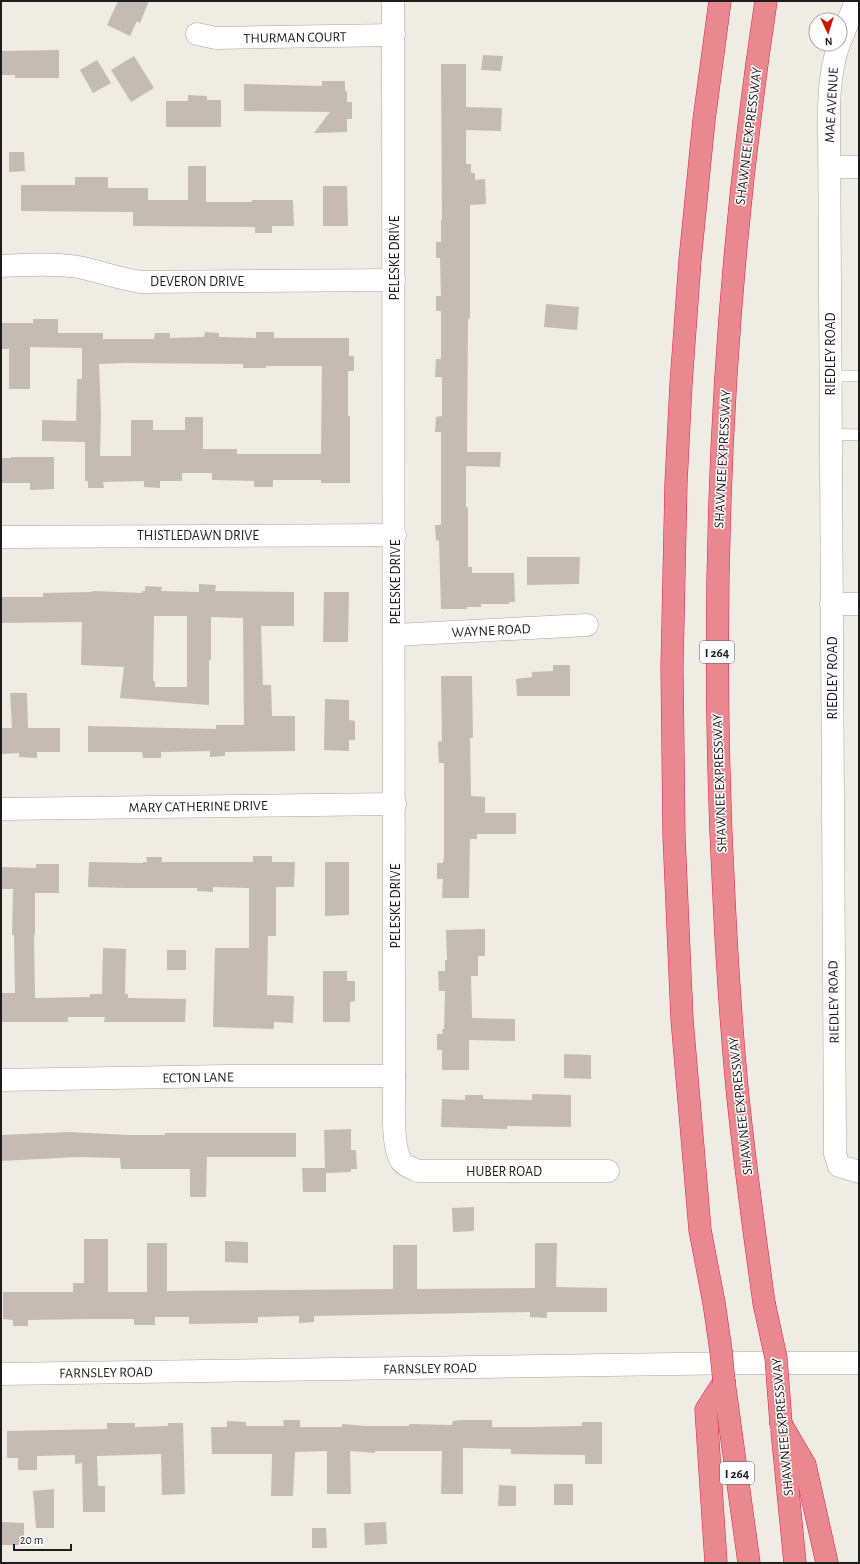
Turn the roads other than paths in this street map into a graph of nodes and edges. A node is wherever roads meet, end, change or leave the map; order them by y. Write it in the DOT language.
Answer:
graph roads {
  1 [pos="393,1"];
  2 [pos="720,1"];
  3 [pos="766,1"];
  4 [pos="856,1"];
  5 [pos="848,22"];
  6 [pos="197,34"];
  7 [pos="394,35"];
  8 [pos="837,52"];
  9 [pos="830,167"];
  10 [pos="859,167"];
  11 [pos="1,266"];
  12 [pos="394,280"];
  13 [pos="831,376"];
  14 [pos="859,376"];
  15 [pos="831,434"];
  16 [pos="859,434"];
  17 [pos="395,535"];
  18 [pos="1,537"];
  19 [pos="832,604"];
  20 [pos="859,604"];
  21 [pos="587,625"];
  22 [pos="395,635"];
  23 [pos="395,804"];
  24 [pos="1,808"];
  25 [pos="394,1076"];
  26 [pos="1,1080"];
  27 [pos="402,1161"];
  28 [pos="608,1171"];
  29 [pos="859,1172"];
  30 [pos="859,1363"];
  31 [pos="1,1374"];
  32 [pos="724,1382"];
  33 [pos="781,1424"];
  34 [pos="716,1563"];
  35 [pos="749,1563"];
  36 [pos="795,1563"];
  37 [pos="827,1563"];
  1 -- 7 [label="street, PELESKE DRIVE"];
  2 -- 32 [label="highway, I 264, bridge"];
  3 -- 33 [label="highway, SHAWNEE EXPRESSWAY / I 264, bridge"];
  4 -- 5 [label="street, MAE AVENUE"];
  6 -- 7 [label="street, THURMAN COURT"];
  7 -- 12 [label="street, PELESKE DRIVE"];
  8 -- 9 [label="street, MAE AVENUE"];
  9 -- 10 [label="street"];
  9 -- 13 [label="street, RIEDLEY ROAD"];
  11 -- 12 [label="street, DEVERON DRIVE"];
  12 -- 17 [label="street, PELESKE DRIVE"];
  13 -- 14 [label="lane"];
  13 -- 15 [label="street, RIEDLEY ROAD"];
  15 -- 16 [label="lane"];
  15 -- 19 [label="street, RIEDLEY ROAD"];
  17 -- 18 [label="street, THISTLEDAWN DRIVE"];
  17 -- 22 [label="street, PELESKE DRIVE"];
  19 -- 20 [label="street"];
  19 -- 29 [label="street, RIEDLEY ROAD"];
  21 -- 22 [label="street, WAYNE ROAD"];
  22 -- 23 [label="street, PELESKE DRIVE"];
  23 -- 24 [label="street, MARY CATHERINE DRIVE"];
  23 -- 25 [label="street, PELESKE DRIVE"];
  25 -- 26 [label="street, ECTON LANE"];
  25 -- 27 [label="street, PELESKE DRIVE"];
  27 -- 28 [label="street, HUBER ROAD"];
  30 -- 31 [label="street, FARNSLEY ROAD"];
  32 -- 34 [label="highway"];
  32 -- 35 [label="highway, I 264"];
  33 -- 36 [label="highway, SHAWNEE EXPRESSWAY / I 264"];
  33 -- 37 [label="highway"];
}
